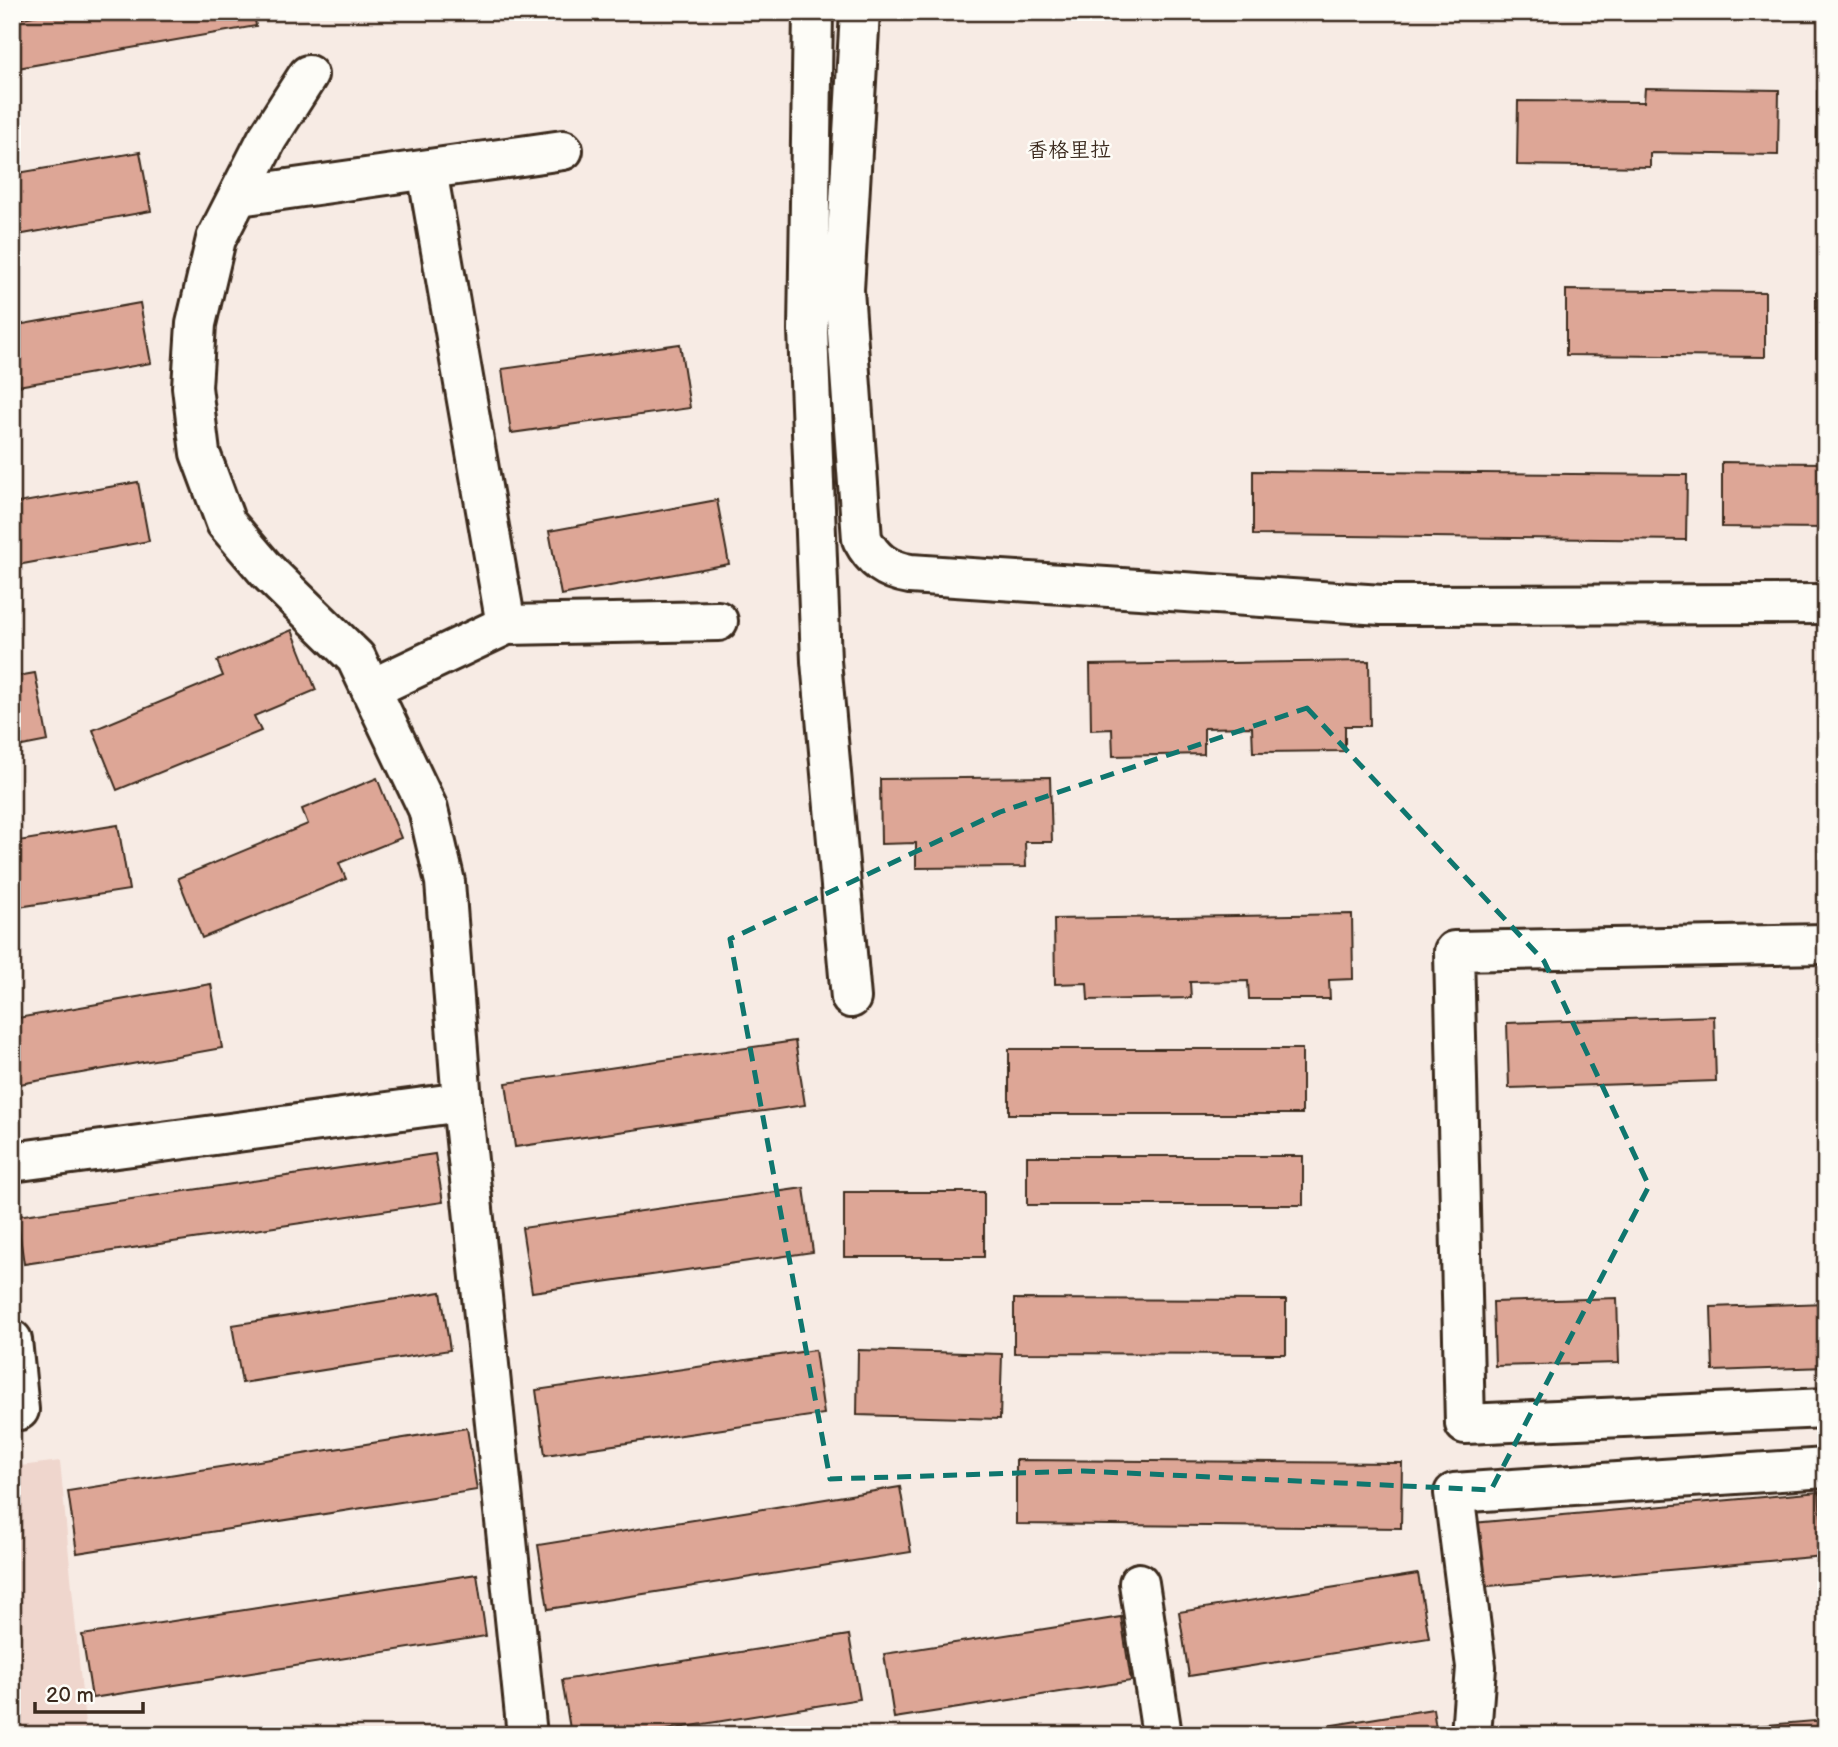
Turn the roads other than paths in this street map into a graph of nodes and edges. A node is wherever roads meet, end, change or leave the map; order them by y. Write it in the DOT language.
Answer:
graph roads {
  1 [pos="813,12"];
  2 [pos="860,12"];
  3 [pos="308,75"];
  4 [pos="563,150"];
  5 [pos="428,170"];
  6 [pos="239,196"];
  7 [pos="1826,604"];
  8 [pos="718,621"];
  9 [pos="506,625"];
  10 [pos="371,689"];
  11 [pos="1826,944"];
  12 [pos="851,998"];
  13 [pos="462,1102"];
  14 [pos="12,1162"];
  15 [pos="12,1340"];
  16 [pos="1826,1408"];
  17 [pos="19,1410"];
  18 [pos="1826,1468"];
  19 [pos="1139,1583"];
  20 [pos="527,1735"];
  21 [pos="1162,1735"];
  22 [pos="1471,1735"];
  1 -- 12 [label="street"];
  2 -- 7 [label="street"];
  3 -- 6 [label="street"];
  4 -- 5 [label="street"];
  5 -- 6 [label="street"];
  5 -- 9 [label="street"];
  6 -- 10 [label="street"];
  8 -- 9 [label="street"];
  9 -- 10 [label="street"];
  10 -- 13 [label="street"];
  11 -- 16 [label="street"];
  13 -- 14 [label="street"];
  13 -- 20 [label="street"];
  15 -- 17 [label="street"];
  18 -- 22 [label="street"];
  19 -- 21 [label="street"];
}
